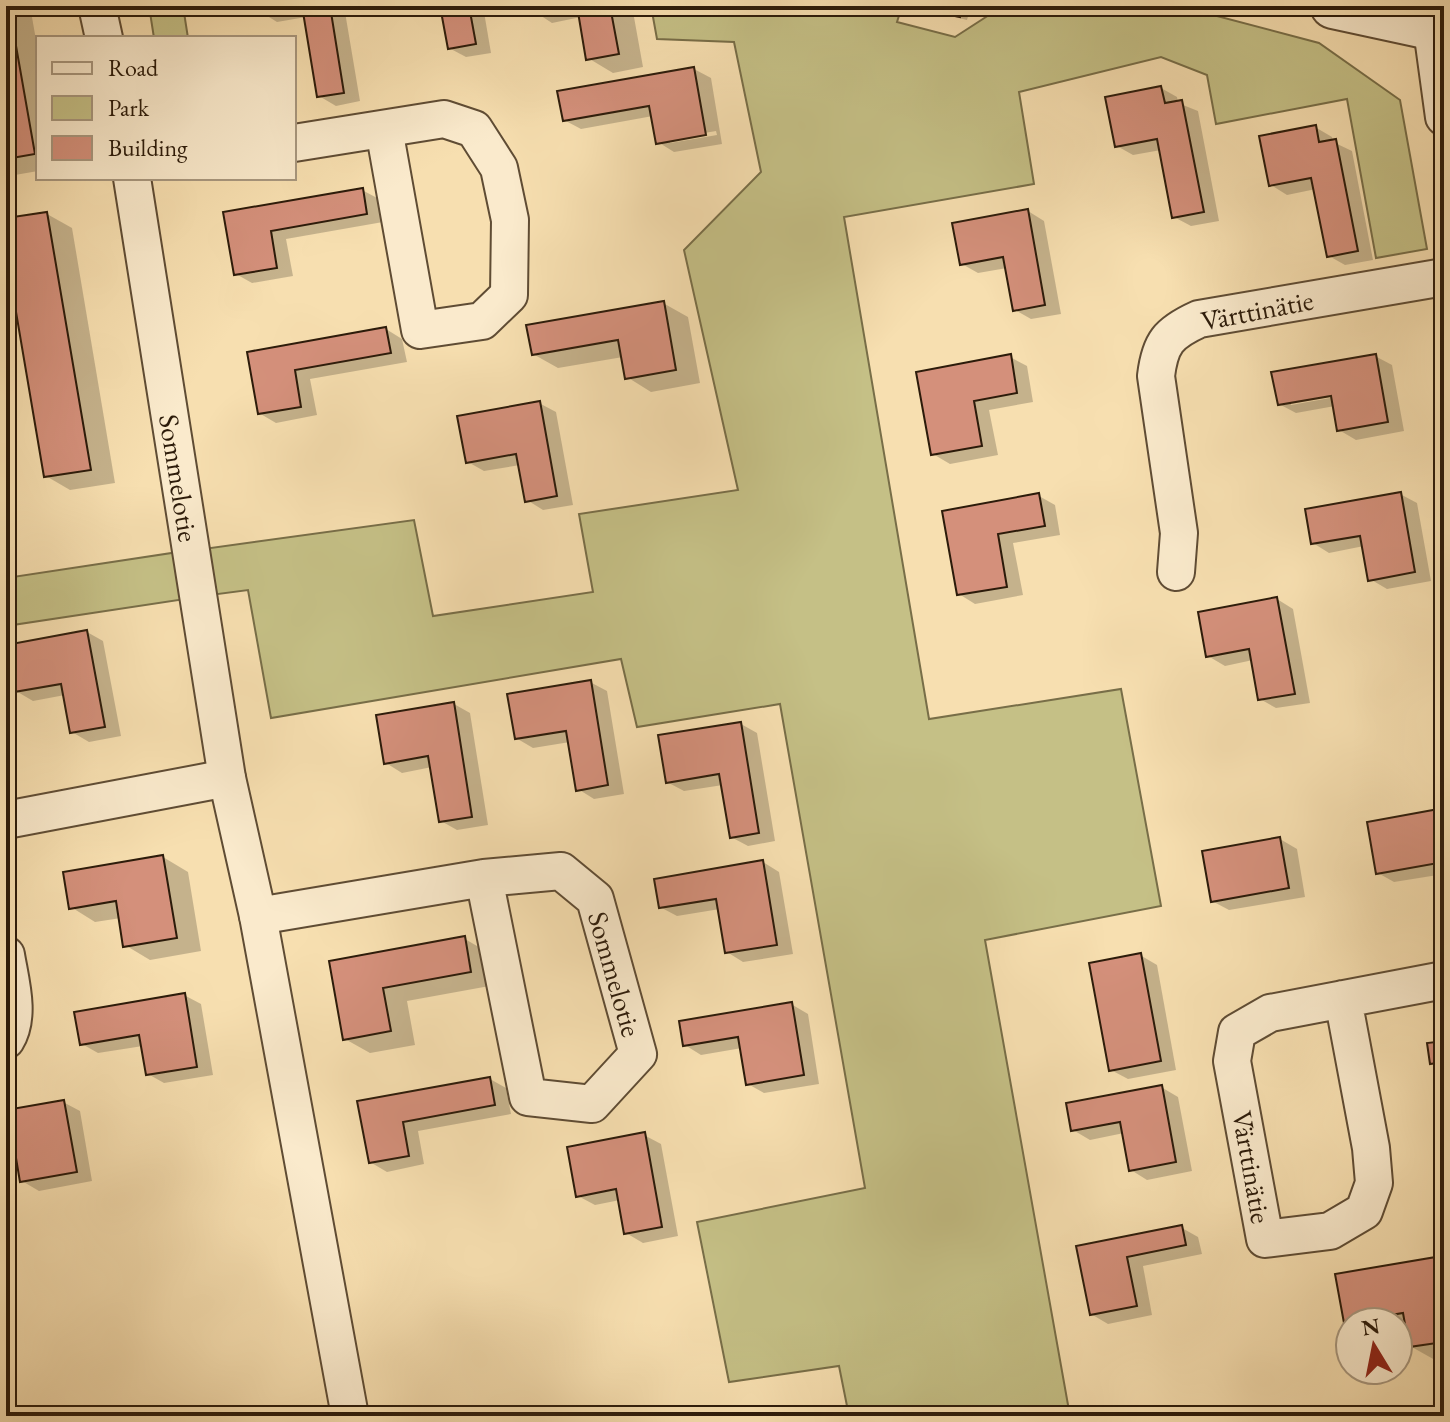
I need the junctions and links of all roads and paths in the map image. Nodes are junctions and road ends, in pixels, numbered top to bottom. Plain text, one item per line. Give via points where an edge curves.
1 (97, 6) edge
2 (1333, 6) edge
3 (1438, 29) edge
4 (104, 36) edge
5 (1444, 117) edge
6 (384, 129) junction
7 (296, 143) edge
8 (132, 180) edge
9 (1444, 277) edge
10 (1176, 572) dead end
11 (227, 778) junction
12 (6, 820) edge
13 (484, 878) junction
14 (258, 916) junction
15 (6, 955) edge
16 (1444, 980) edge
17 (1343, 999) junction
18 (6, 1040) edge
19 (350, 1416) edge

1 - 4 street
2 - 3 street
3 - 5 street
6 - 6 street via 420,330 482,321 509,295 510,220 499,168 474,129 444,119
6 - 7 street
8 - 11 street, Sommelotie
9 - 10 street, Värttinätie via 1199,319 1178,328 1159,352 1156,376 1179,533
11 - 12 street
11 - 14 street, Sommelotie
13 - 13 street, Sommelotie via 561,871 595,899 638,1054 592,1104 528,1097
13 - 14 street, Sommelotie
14 - 19 street, Sommelotie
15 - 18 street via 14,1003
16 - 17 street, Värttinätie
17 - 17 street, Värttinätie via 1374,1183 1364,1211 1330,1231 1265,1239 1232,1061 1237,1032 1270,1013

